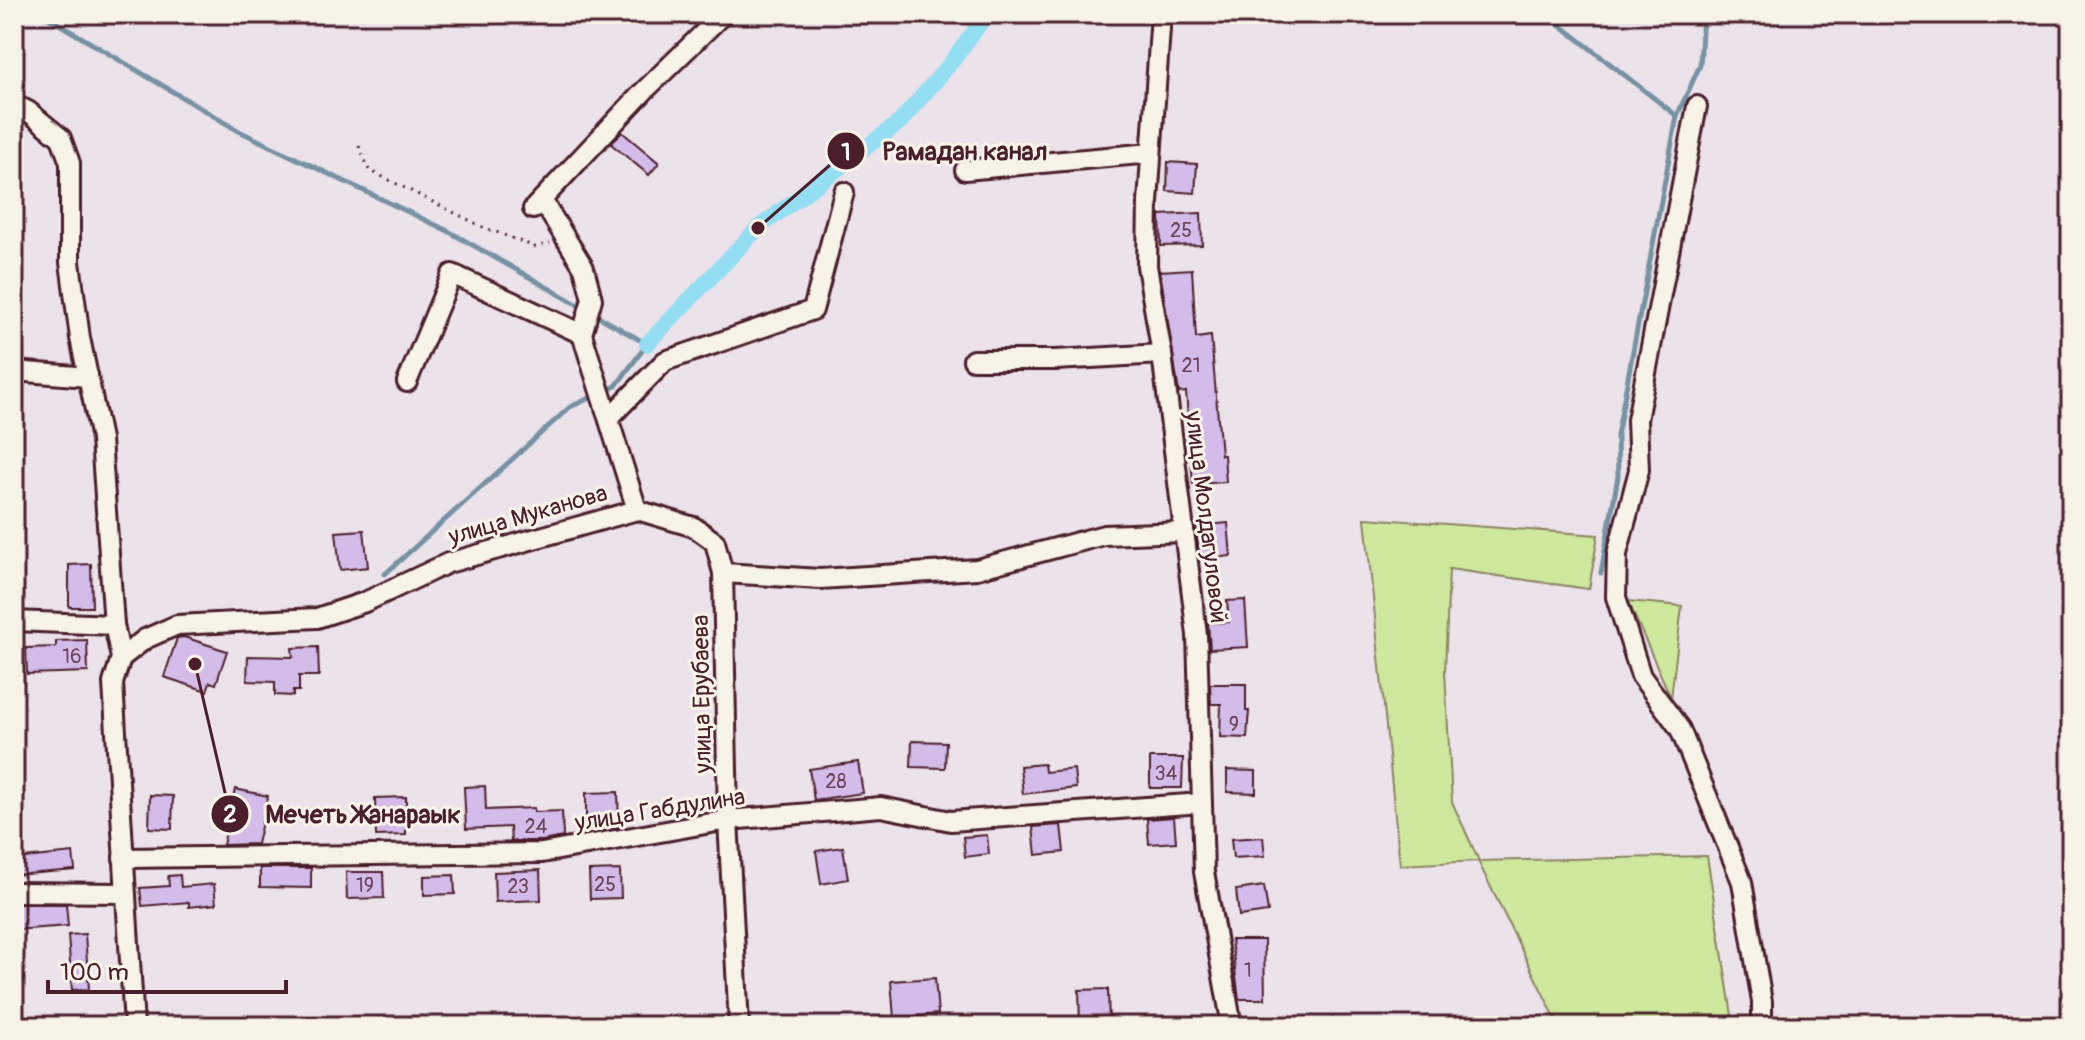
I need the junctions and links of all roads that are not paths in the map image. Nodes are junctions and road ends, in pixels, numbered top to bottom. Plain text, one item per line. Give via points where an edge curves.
1 (723, 14) edge
2 (1161, 14) edge
3 (14, 104) edge
4 (1697, 106) dead end
5 (1151, 153) junction
6 (965, 170) dead end
7 (844, 192) dead end
8 (582, 334) junction
9 (1162, 354) junction
10 (973, 360) dead end
11 (14, 371) edge
12 (88, 377) junction
13 (407, 382) dead end
14 (609, 418) junction
15 (637, 510) junction
16 (1184, 532) junction
17 (723, 573) junction
18 (14, 621) edge
19 (114, 625) junction
20 (121, 658) junction
21 (1202, 803) junction
22 (728, 820) junction
23 (123, 858) junction
24 (14, 892) edge
25 (125, 893) junction
26 (134, 1026) edge
27 (739, 1026) edge
28 (1232, 1026) edge
29 (1762, 1026) edge

1 - 8 street via 538,205 584,268 592,299
2 - 5 street, улица Молдагуловой
3 - 12 street via 61,138 70,163 70,262
4 - 29 street via 1637,420 1639,470 1617,554 1616,597 1641,676 1680,729 1742,882
5 - 6 street
5 - 9 street, улица Молдагуловой via 1147,266
7 - 14 street via 813,310 665,361
8 - 13 street via 452,274
8 - 14 street, улица Муканова
9 - 10 street
9 - 16 street, улица Молдагуловой
11 - 12 street
12 - 19 street via 101,439
14 - 15 street, улица Муканова
15 - 17 street, улица Ерубаева via 694,527 715,542
15 - 20 street, улица Муканова via 448,563 317,618 177,625 145,639
16 - 17 street via 1104,535 977,569 820,579
16 - 21 street, улица Молдагуловой via 1197,635
17 - 22 street, улица Ерубаева
18 - 19 street
19 - 20 street
20 - 23 street via 113,683
21 - 22 street, улица Габдулина via 951,821 881,807
21 - 28 street, улица Молдагуловой via 1204,872
22 - 23 street, улица Габдулина via 542,853
22 - 27 street, улица Ерубаева
23 - 25 street
24 - 25 street
25 - 26 street

